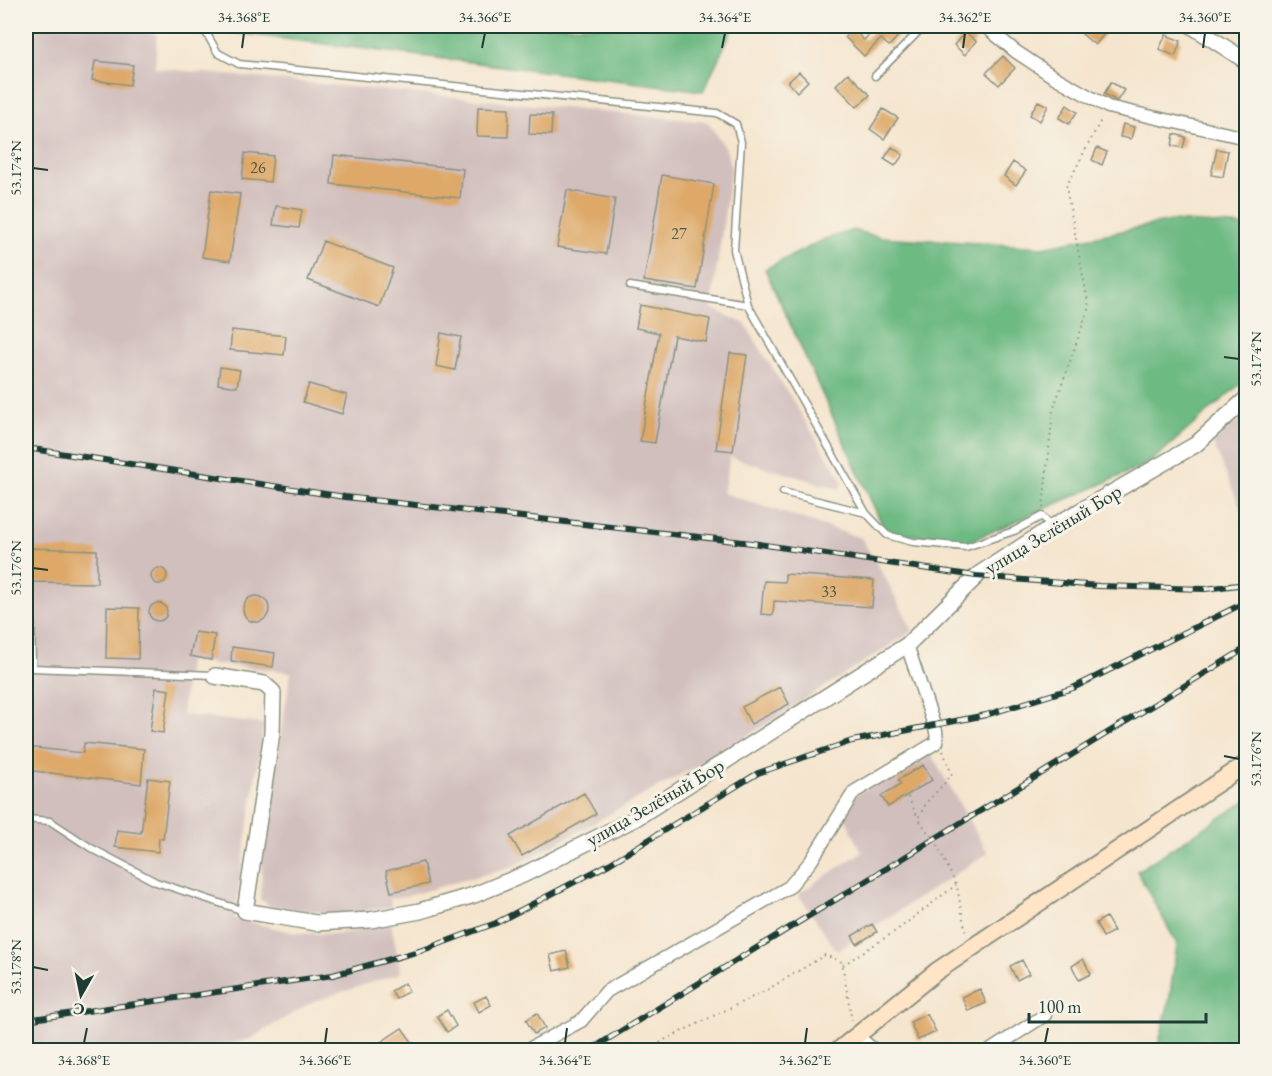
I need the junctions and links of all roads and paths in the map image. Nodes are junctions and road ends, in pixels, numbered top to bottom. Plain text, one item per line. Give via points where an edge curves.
1 (202, 26) edge
2 (924, 26) edge
3 (985, 26) edge
4 (1192, 26) edge
5 (1246, 61) edge
6 (875, 76) dead end
7 (1108, 107) junction
8 (1246, 138) edge
9 (630, 286) dead end
10 (748, 304) junction
11 (1246, 399) edge
12 (783, 492) dead end
13 (866, 513) junction
14 (1047, 522) junction
15 (26, 604) edge
16 (907, 645) junction
17 (29, 668) edge
18 (215, 675) joint
19 (937, 737) junction
20 (1246, 764) edge
21 (908, 797) dead end
22 (918, 818) junction
23 (26, 819) edge
24 (956, 885) junction
25 (245, 911) junction
26 (967, 940) dead end
27 (842, 966) junction
28 (1044, 1015) dead end
29 (856, 1035) junction
30 (528, 1050) edge
31 (650, 1050) edge
32 (839, 1050) edge
33 (874, 1050) edge
34 (991, 1050) edge

1 - 10 lane via 218,53 239,64 717,113 736,124 741,142 734,250
2 - 6 lane
3 - 7 street via 1042,69
4 - 5 street
7 - 8 street
7 - 14 path via 1066,187 1089,307 1053,410
9 - 10 lane
10 - 13 lane
11 - 14 street, улица Зелёный Бор via 1195,445
12 - 13 lane
13 - 14 lane via 887,535 913,542 966,547
14 - 16 street, улица Зелёный Бор via 976,576
15 - 17 lane via 31,612
16 - 19 street
16 - 25 street, улица Зелёный Бор via 636,818 494,887 420,911 370,920 316,923
17 - 18 lane
18 - 25 street via 264,684 273,692 272,733
19 - 22 path via 951,774
19 - 30 street via 934,745 854,792 807,867 789,887 607,991 581,1021
20 - 29 main road via 936,971
21 - 22 path
22 - 24 path via 938,846
23 - 25 lane via 50,821 156,882
24 - 26 path
24 - 27 path
27 - 29 path
27 - 31 path via 842,962 825,955 767,990
28 - 34 street
29 - 32 main road
29 - 33 street

